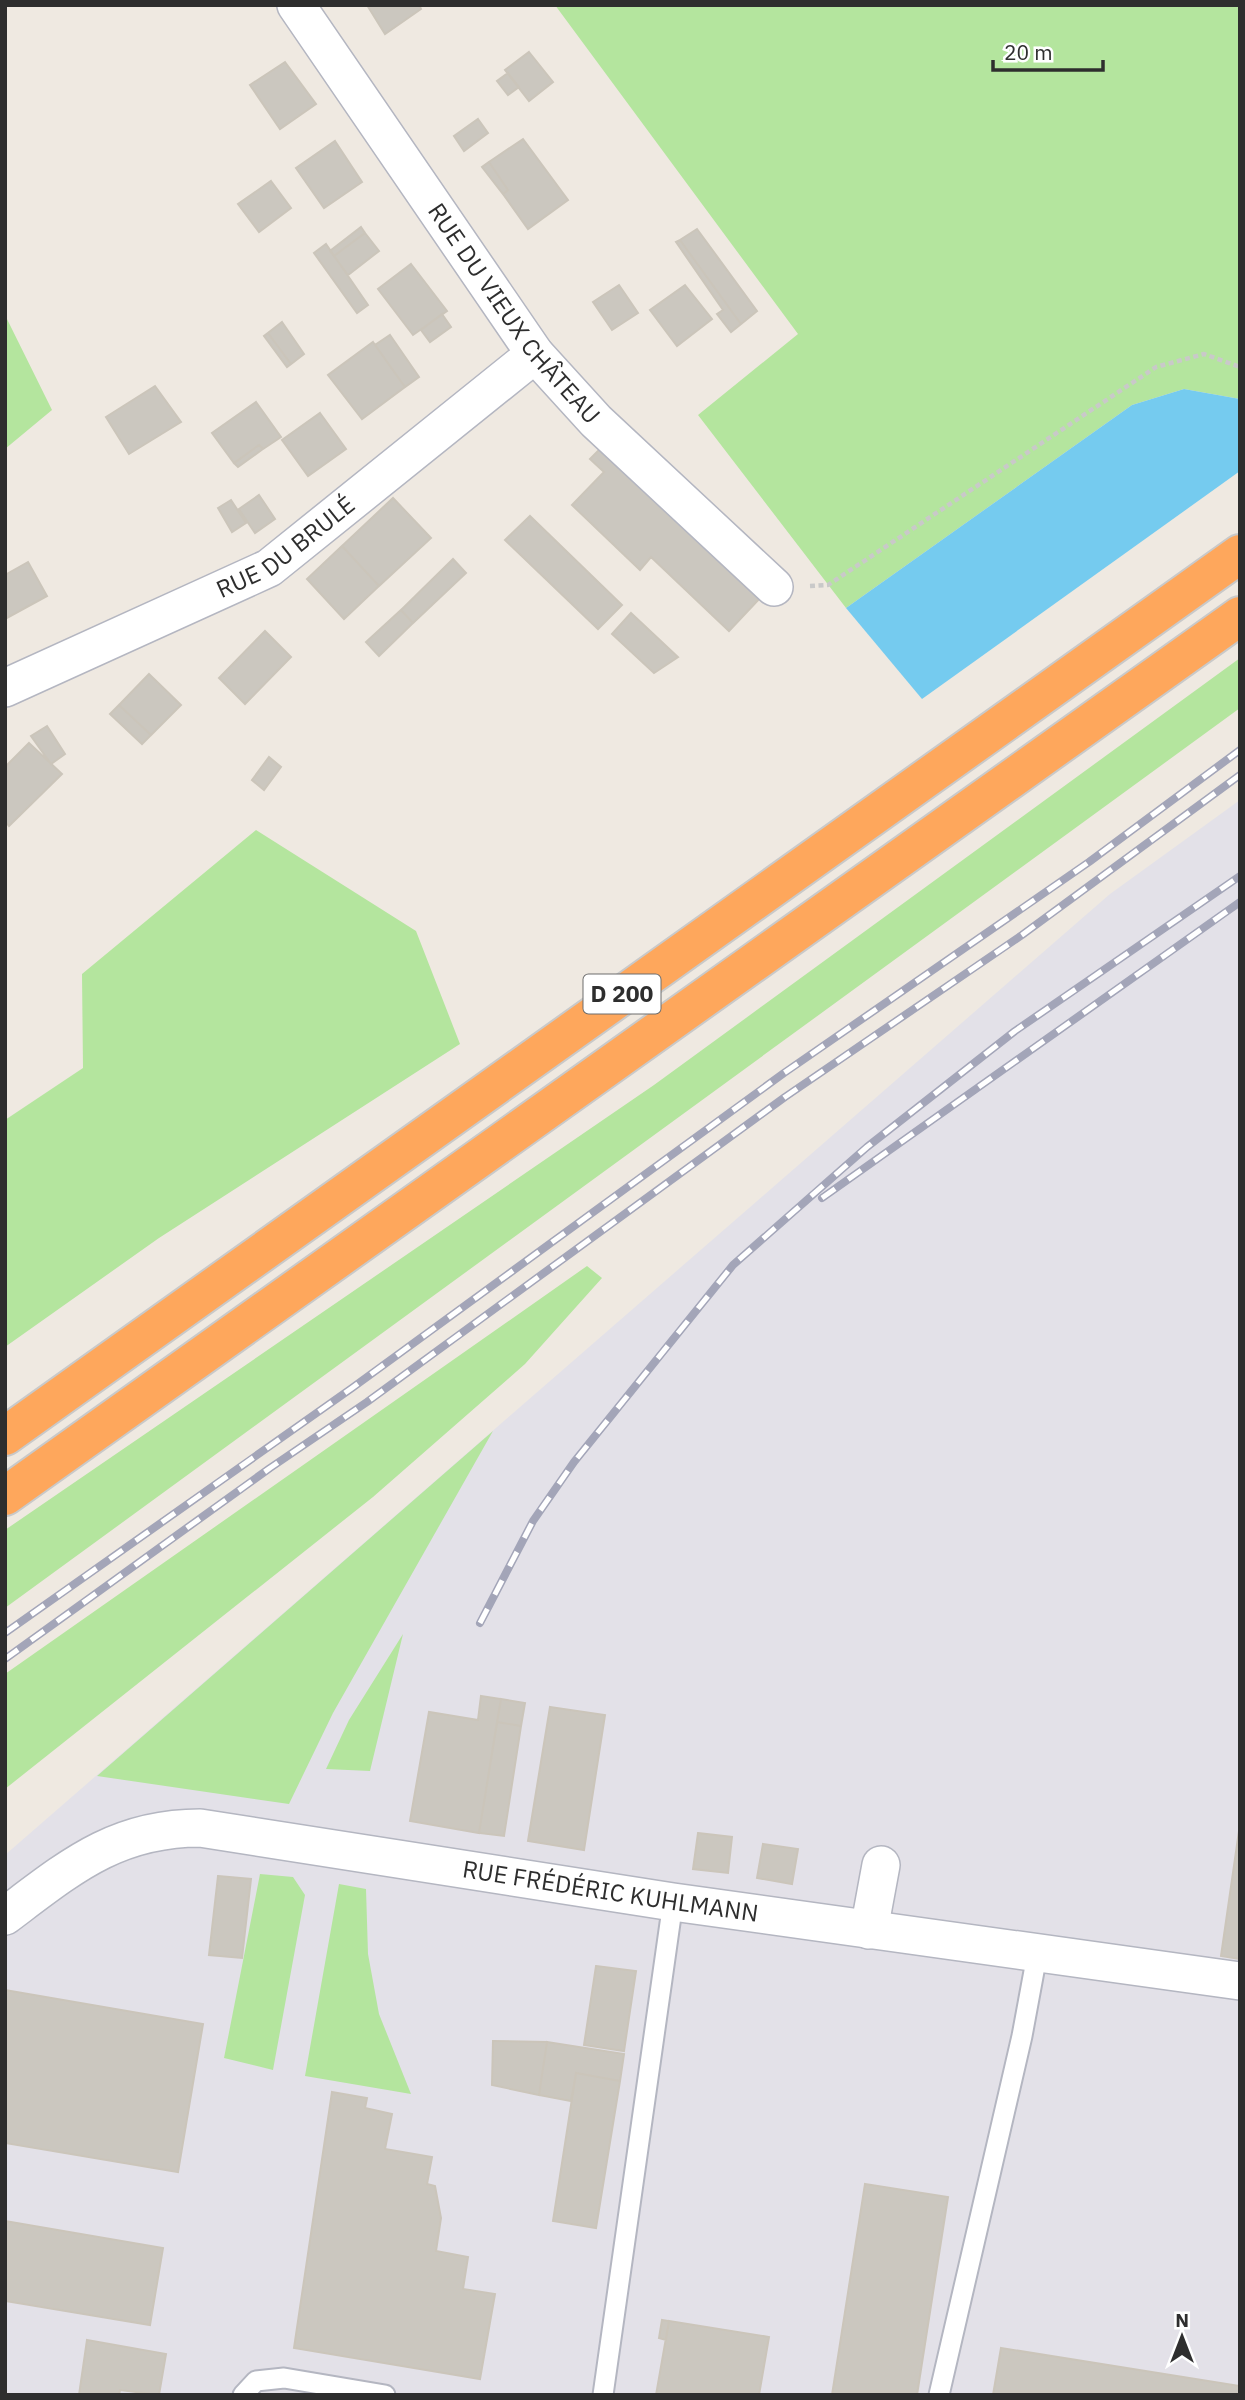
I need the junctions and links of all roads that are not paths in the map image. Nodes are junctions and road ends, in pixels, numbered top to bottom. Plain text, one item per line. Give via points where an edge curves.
1 (296, 5) edge
2 (535, 354) junction
3 (1240, 555) edge
4 (774, 587) road end
5 (1240, 616) edge
6 (5, 688) edge
7 (5, 1436) edge
8 (5, 1496) edge
9 (881, 1865) dead end
10 (673, 1902) junction
11 (5, 1916) edge
12 (869, 1930) junction
13 (1037, 1955) junction
14 (1240, 1981) edge
15 (243, 2395) edge
16 (386, 2395) edge
17 (603, 2395) edge
18 (939, 2395) edge

1 - 2 street, RUE DU VIEUX CHÂTEAU
2 - 4 street, RUE DU VIEUX CHÂTEAU via 596,421
2 - 6 street, RUE DU BRULÉ via 269,568
3 - 7 highway, D 200
5 - 8 highway, D 200
9 - 12 street
10 - 11 street, RUE FRÉDÉRIC KUHLMANN via 243,1833 183,1828 146,1832 105,1847
10 - 12 street, RUE FRÉDÉRIC KUHLMANN
10 - 17 lane
12 - 13 street, RUE FRÉDÉRIC KUHLMANN
13 - 14 street, RUE FRÉDÉRIC KUHLMANN
13 - 18 lane
15 - 16 lane via 256,2381 284,2378

